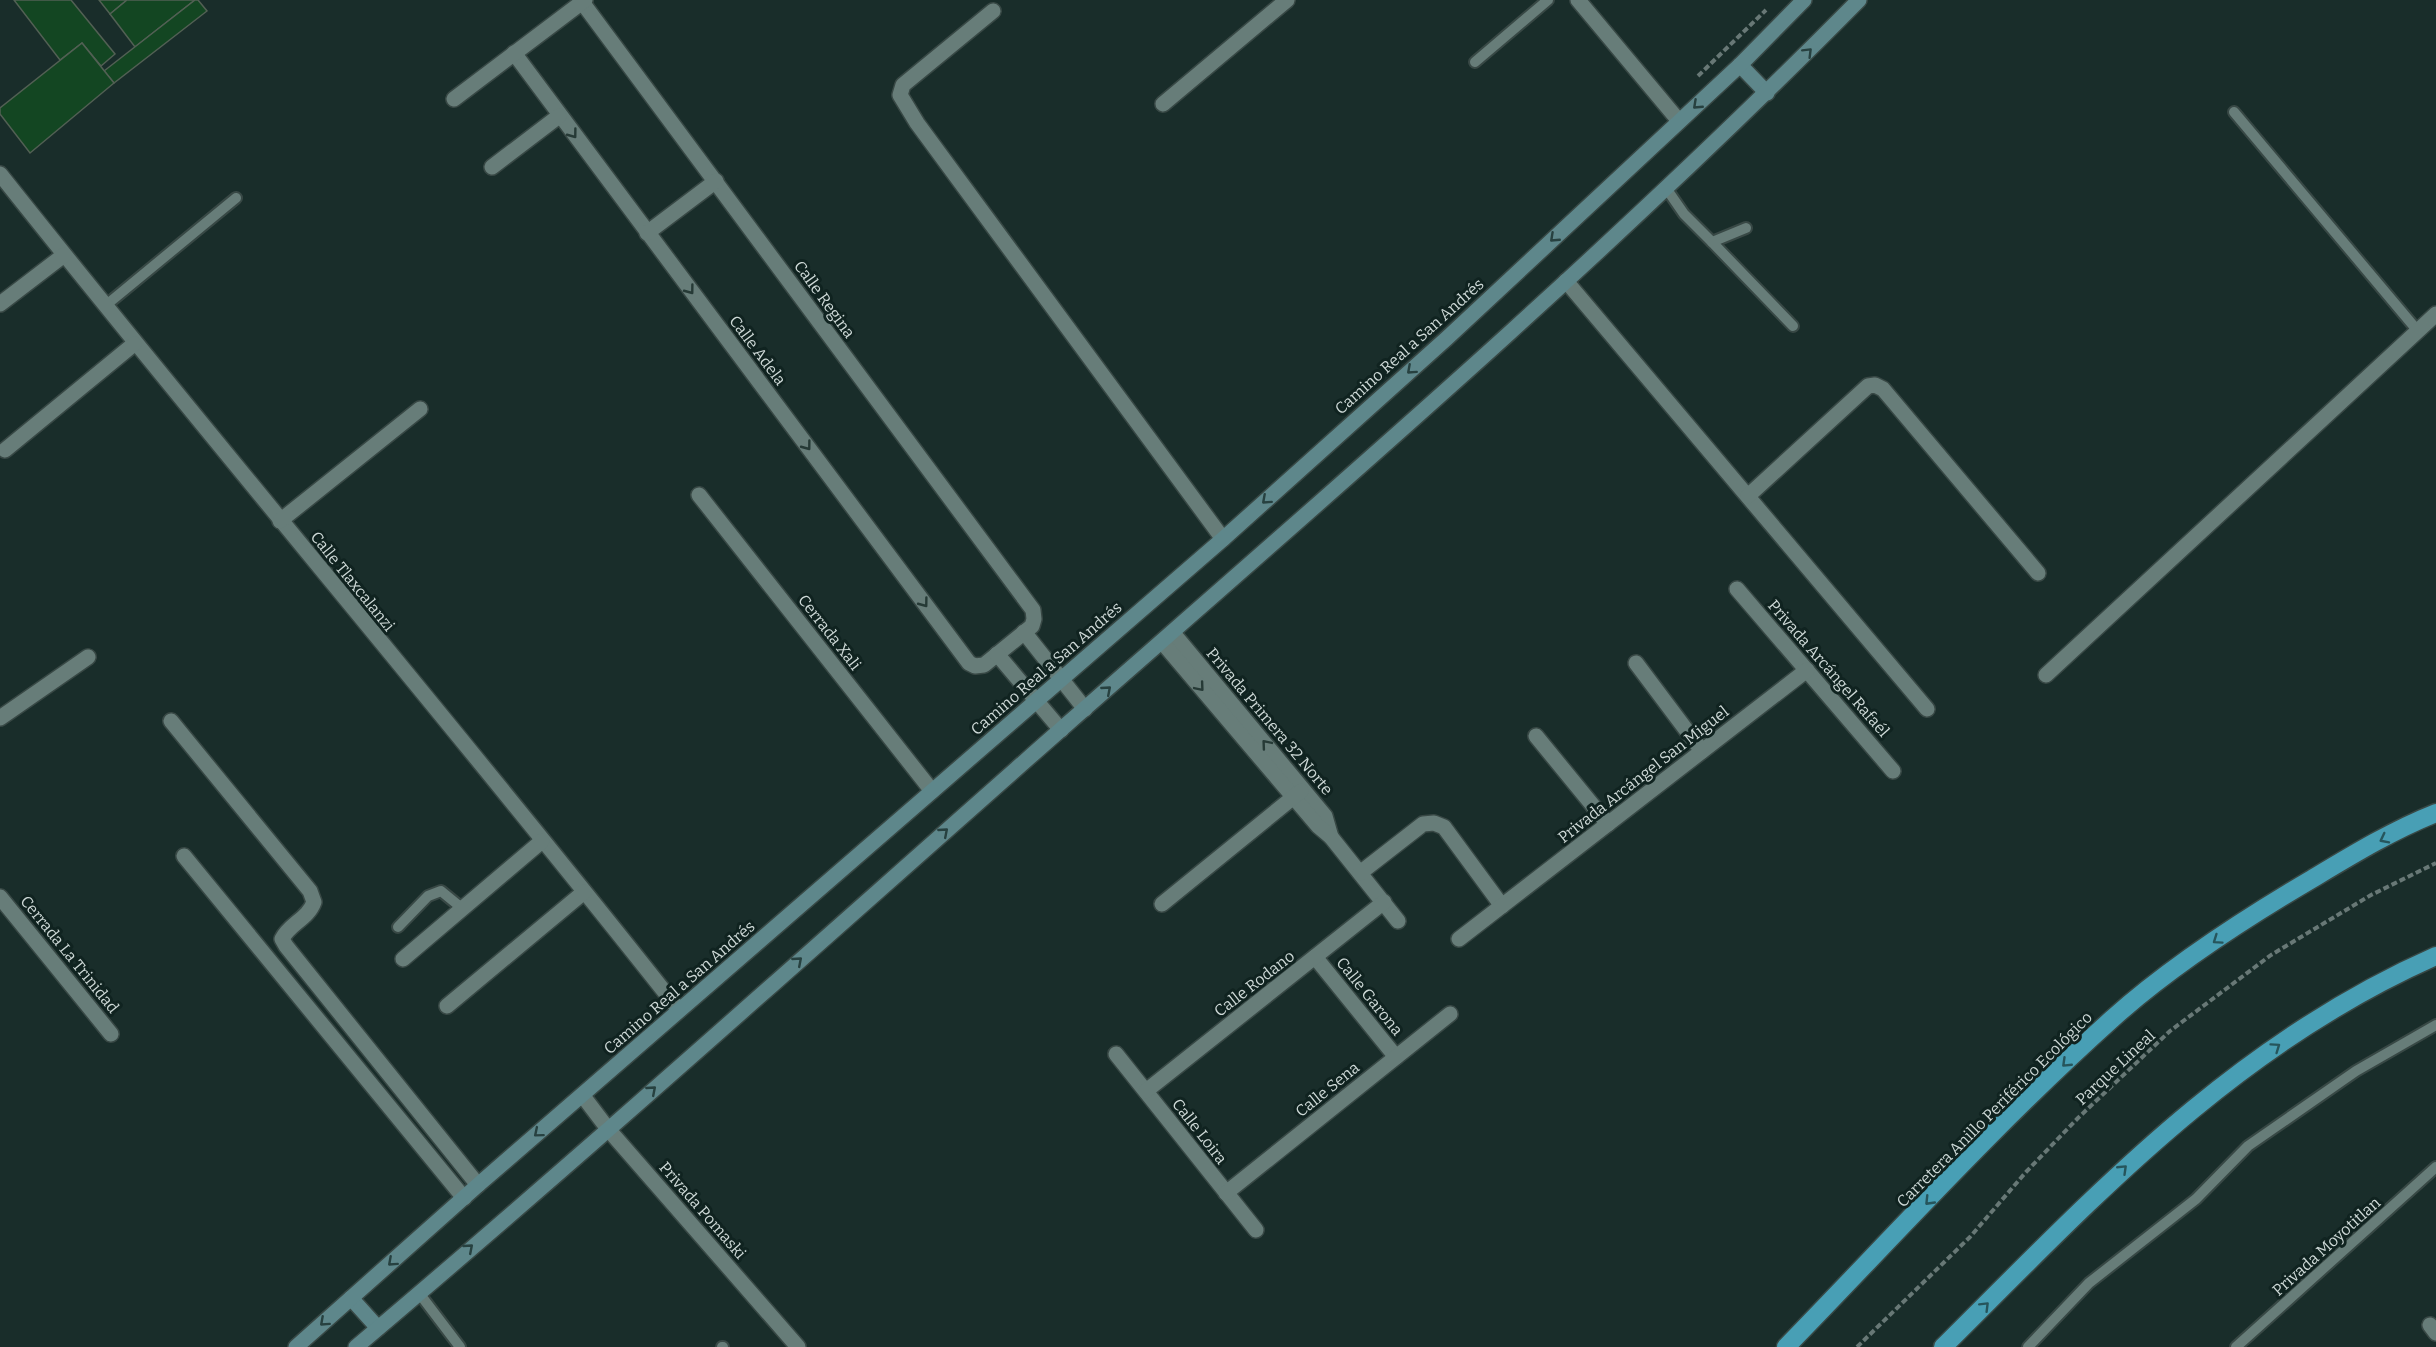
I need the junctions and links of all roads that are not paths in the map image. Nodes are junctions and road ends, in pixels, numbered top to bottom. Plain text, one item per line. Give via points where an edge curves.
1 (1287, 0) edge
2 (1548, 0) edge
3 (1578, 0) edge
4 (1804, 0) edge
5 (1859, 0) edge
6 (583, 1) edge
7 (993, 11) dead end
8 (514, 53) junction
9 (1475, 62) dead end
10 (1740, 65) junction
11 (1767, 93) junction
12 (453, 99) dead end
13 (1163, 104) dead end
14 (2234, 112) dead end
15 (559, 116) junction
16 (1679, 121) junction
17 (492, 166) dead end
18 (0, 174) edge
19 (716, 181) junction
20 (1666, 188) junction
21 (236, 198) dead end
22 (1746, 228) dead end
23 (647, 233) junction
24 (1712, 242) junction
25 (64, 255) junction
26 (1566, 281) junction
27 (0, 304) edge
28 (105, 306) junction
29 (2436, 314) edge
30 (1792, 326) dead end
31 (2417, 330) junction
32 (134, 344) junction
33 (420, 410) dead end
34 (4, 450) dead end
35 (699, 495) dead end
36 (1748, 496) junction
37 (280, 520) junction
38 (1223, 539) junction
39 (2038, 573) dead end
40 (1737, 589) dead end
41 (1024, 632) junction
42 (1168, 637) junction
43 (997, 654) junction
44 (88, 657) dead end
45 (1636, 663) dead end
46 (1807, 670) junction
47 (2046, 675) dead end
48 (1061, 679) junction
49 (1036, 700) junction
50 (1085, 709) junction
51 (1927, 709) dead end
52 (0, 718) edge
53 (171, 721) dead end
54 (1060, 730) junction
55 (1536, 736) dead end
56 (1702, 751) junction
57 (1893, 771) dead end
58 (932, 791) junction
59 (1298, 793) junction
60 (2436, 813) edge
61 (1608, 824) junction
62 (542, 841) junction
63 (184, 856) dead end
64 (1360, 873) junction
65 (584, 892) junction
66 (0, 897) edge
67 (1384, 902) junction
68 (1162, 904) dead end
69 (1502, 906) junction
70 (463, 909) junction
71 (1398, 921) dead end
72 (398, 927) dead end
73 (1459, 939) dead end
74 (2436, 956) edge
75 (1316, 957) junction
76 (403, 959) dead end
77 (447, 1006) dead end
78 (679, 1010) junction
79 (1450, 1014) dead end
80 (2436, 1025) edge
81 (111, 1034) dead end
82 (1116, 1054) dead end
83 (1396, 1057) junction
84 (1146, 1091) junction
85 (583, 1096) junction
86 (608, 1129) junction
87 (2436, 1167) edge
88 (478, 1185) junction
89 (1226, 1193) junction
90 (464, 1198) junction
91 (1256, 1230) dead end
92 (419, 1293) junction
93 (351, 1298) junction
94 (378, 1329) junction
95 (296, 1347) edge
96 (356, 1347) edge
97 (460, 1347) edge
98 (798, 1347) edge
99 (1786, 1347) edge
100 (1943, 1347) edge
101 (2028, 1347) edge
102 (2236, 1347) edge

1 - 13 street
2 - 9 lane
3 - 16 street
4 - 10 main road, Camino Real a San Andrés
11 -> 5 main road
6 - 8 street
6 - 19 street, Calle Regina
7 - 38 street via 903,85 900,95
8 - 12 street
8 - 15 street, Calle Adela
10 - 11 main road
10 -> 16 main road, Camino Real a San Andrés
11 - 20 main road
14 - 31 lane
15 - 17 street
15 -> 23 street, Calle Adela
16 -> 38 main road, Camino Real a San Andrés via 1446,339
18 - 25 street, Calle Tlaxcalanzi
19 - 23 street
19 - 41 street, Calle Regina via 1033,610 1032,626
20 - 24 lane via 1684,214
20 - 26 main road
21 - 28 lane
22 - 24 lane
23 -> 43 street, Calle Adela via 962,654 975,666 984,665
24 - 30 lane
25 - 27 street
25 - 28 street, Calle Tlaxcalanzi
26 - 36 street
26 - 42 main road
28 - 32 street, Calle Tlaxcalanzi
29 - 31 street
31 - 47 street
32 - 34 street
32 - 37 street, Calle Tlaxcalanzi
33 - 37 street
35 - 58 street, Cerrada Xali
36 - 39 street via 1868,386 1875,385
36 - 51 street
37 - 62 street, Calle Tlaxcalanzi
38 - 48 main road, Camino Real a San Andrés
40 - 46 street, Privada Arcángel Rafaél
41 - 43 street
41 - 48 street
50 -> 42 main road
42 - 59 street, Privada Primera 32 Norte
43 - 49 street
44 - 52 street
45 - 56 street
46 - 56 street, Privada Arcángel San Miguel
46 - 57 street, Privada Arcángel Rafaél
48 - 49 main road, Camino Real a San Andrés
48 - 50 street
49 - 54 street
49 - 58 main road, Camino Real a San Andrés
50 - 54 main road
53 - 88 street via 310,891 314,902 310,911 285,933 282,939 286,946
86 -> 54 main road
55 - 61 street
56 - 61 street, Privada Arcángel San Miguel
58 - 78 main road, Camino Real a San Andrés
59 - 64 street, Privada Primera 32 Norte via 1325,816 1331,837
59 - 68 street
60 -> 99 highway, Carretera Anillo Periférico Ecológico via 2265,906 2113,1017 2014,1112
61 - 69 street, Privada Arcángel San Miguel
62 - 65 street, Calle Tlaxcalanzi
62 - 70 street
63 - 90 street
64 - 67 street, Privada Primera 32 Norte
64 - 69 street via 1423,824 1434,823 1444,827
65 - 77 street
65 - 78 street, Calle Tlaxcalanzi
66 - 81 street, Cerrada La Trinidad
67 - 71 street, Privada Primera 32 Norte
67 - 75 street, Calle Rodano
69 - 73 street, Privada Arcángel San Miguel
70 - 72 lane via 441,891 428,896
70 - 76 street
100 -> 74 highway via 2141,1152 2213,1091 2309,1023 2392,975
75 - 83 street, Calle Garona
75 - 84 street, Calle Rodano
78 - 85 main road, Camino Real a San Andrés
79 - 83 street, Calle Sena
80 - 101 lane via 2356,1071 2248,1146 2196,1199 2090,1283
82 - 84 street, Calle Loira
83 - 89 street, Calle Sena
84 - 89 street, Calle Loira
85 - 86 street, Privada Pomaski
85 -> 88 main road, Camino Real a San Andrés
92 -> 86 main road
86 - 98 street, Privada Pomaski
87 - 102 lane, Privada Moyotitlan
88 - 90 main road, Camino Real a San Andrés
89 - 91 street, Calle Loira
90 -> 93 main road, Camino Real a San Andrés
92 - 94 main road
92 - 97 lane
93 - 94 main road
93 -> 95 main road, Camino Real a San Andrés
94 - 96 main road

